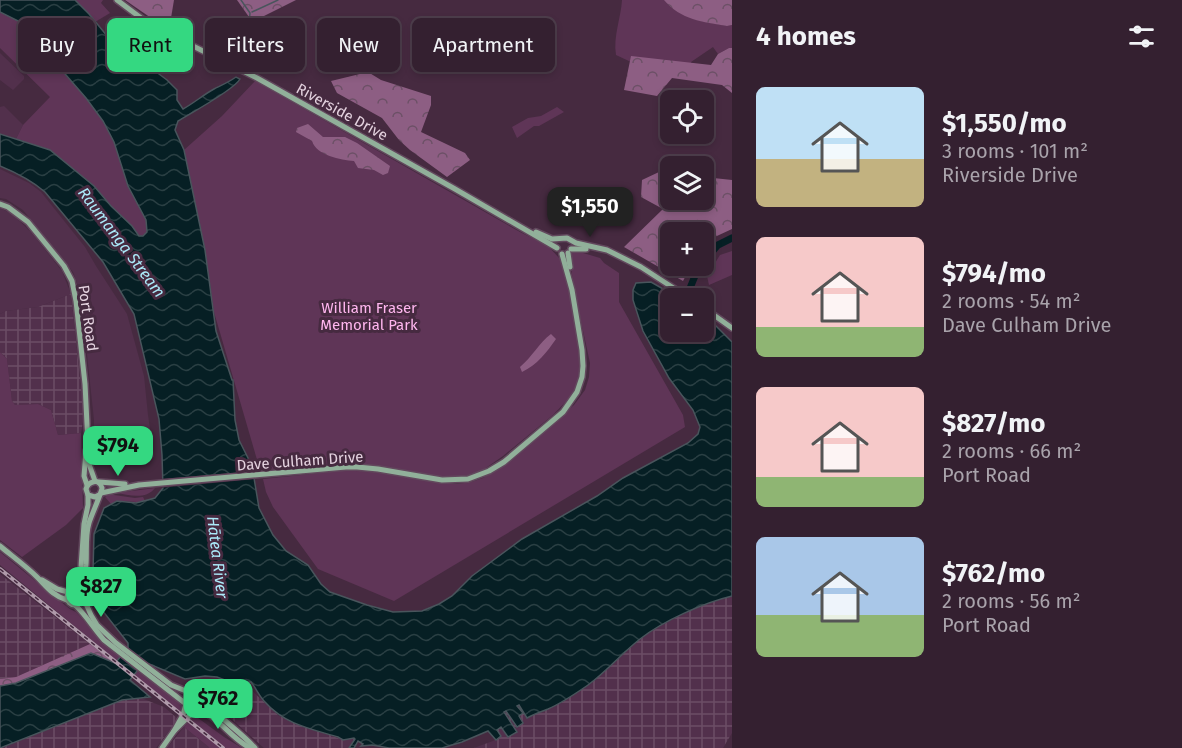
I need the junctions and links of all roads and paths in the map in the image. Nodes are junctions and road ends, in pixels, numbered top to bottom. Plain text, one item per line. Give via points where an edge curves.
1 (117, 0) edge
2 (0, 204) edge
3 (524, 228) junction
4 (559, 240) junction
5 (571, 241) junction
6 (557, 248) junction
7 (567, 252) junction
8 (611, 253) junction
9 (674, 288) edge
10 (714, 315) edge
11 (732, 328) edge
12 (87, 430) junction
13 (97, 482) junction
14 (87, 485) junction
15 (139, 485) junction
16 (100, 494) junction
17 (88, 495) junction
18 (0, 546) edge
19 (38, 578) junction
20 (71, 590) junction
21 (83, 595) junction
22 (67, 600) junction
23 (75, 605) junction
24 (114, 645) junction
25 (152, 675) junction
26 (196, 691) junction
27 (203, 696) junction
28 (186, 704) junction
29 (196, 709) junction
30 (174, 731) junction
31 (162, 748) edge
32 (250, 748) edge
33 (255, 748) edge

1 - 3 main road, Riverside Drive via 156,27 257,78
2 - 12 main road, Port Road via 28,222 72,281
3 - 4 main road, Riverside Drive
3 - 6 main road, Riverside Drive
4 - 5 main road
4 - 6 main road
5 - 7 main road
5 - 8 main road
6 - 7 main road
7 - 8 main road via 581,248
7 - 15 main road, Dave Culham Drive via 583,360 577,393 556,418 494,469 453,481 357,467
8 - 9 main road
10 - 11 main road
12 - 13 main road, Port Road via 89,464
12 - 14 main road, Port Road
13 - 14 main road
13 - 15 main road, Dave Culham Drive
13 - 16 main road
14 - 17 main road
15 - 16 main road, Dave Culham Drive
16 - 17 main road
16 - 21 main road via 88,525
17 - 20 main road via 81,567
18 - 19 main road
19 - 20 main road via 57,590
19 - 22 main road via 46,588
20 - 21 main road via 78,589
20 - 22 main road
21 - 23 main road via 81,603
21 - 24 main road via 91,615
22 - 23 main road
23 - 24 main road via 93,628
24 - 25 main road
25 - 26 main road via 178,689
25 - 28 main road
26 - 27 main road
26 - 28 main road via 186,696
27 - 29 main road via 203,704
27 - 33 main road
28 - 29 main road
28 - 30 main road
29 - 30 main road
29 - 32 main road via 209,714
30 - 31 main road

